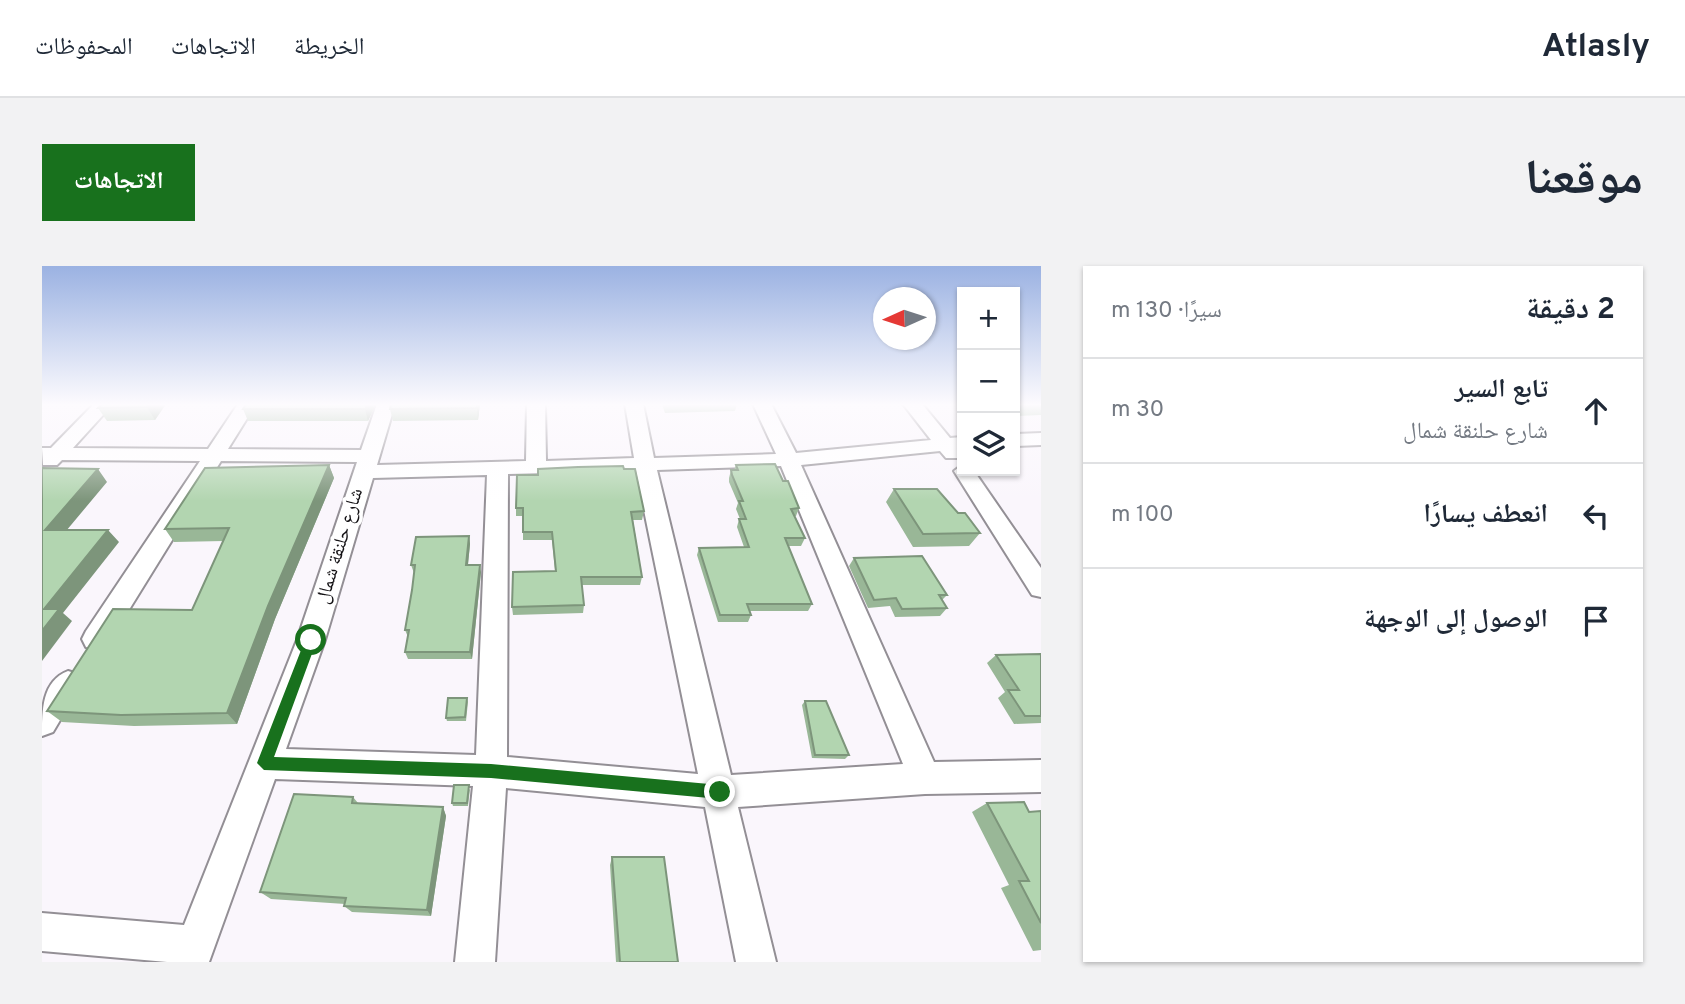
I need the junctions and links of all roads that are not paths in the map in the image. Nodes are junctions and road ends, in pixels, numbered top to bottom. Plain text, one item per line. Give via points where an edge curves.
1 (68, 436) edge
2 (227, 436) edge
3 (375, 436) edge
4 (536, 436) edge
5 (640, 436) edge
6 (778, 436) edge
7 (1041, 439) edge
8 (1020, 440) edge
9 (954, 444) edge
10 (49, 454) edge
11 (215, 455) junction
12 (789, 460) junction
13 (366, 464) junction
14 (645, 464) junction
15 (498, 467) junction
16 (536, 467) junction
17 (42, 470) edge
18 (967, 476) edge
19 (1041, 589) edge
20 (42, 722) edge
21 (264, 763) junction
22 (491, 771) junction
23 (1041, 776) edge
24 (925, 778) junction
25 (720, 792) junction
26 (42, 932) edge
27 (192, 954) edge
28 (475, 962) edge
29 (756, 962) edge

1 - 10 street
2 - 11 street
3 - 13 street, شارع حلنقة شمال
4 - 16 street
5 - 14 street
6 - 12 street
7 - 8 street
9 - 12 street
10 - 11 street
10 - 17 street
11 - 13 street
11 - 20 street
12 - 14 street
12 - 24 street
13 - 15 street
13 - 21 street, شارع حلنقة شمال via 311,640
14 - 16 street
14 - 25 street
15 - 16 street
15 - 22 street
18 - 19 street
21 - 22 street
21 - 27 street, شارع حلنقة شمال
22 - 25 street
22 - 28 street
23 - 24 street
24 - 25 street
25 - 29 street
26 - 27 street

